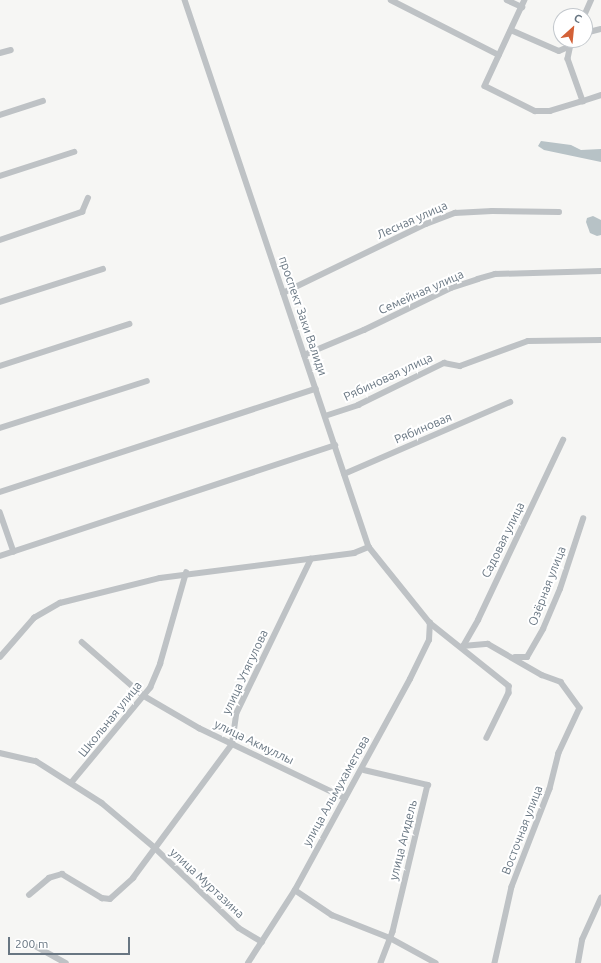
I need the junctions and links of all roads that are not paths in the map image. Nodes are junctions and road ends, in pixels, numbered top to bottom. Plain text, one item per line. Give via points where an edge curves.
1 (185, 0) edge
2 (391, 0) edge
3 (507, 0) edge
4 (525, 0) edge
5 (522, 7) junction
6 (511, 30) junction
7 (569, 48) joint
8 (11, 50) dead end
9 (0, 53) edge
10 (499, 55) junction
11 (601, 94) edge
12 (43, 101) dead end
13 (583, 101) junction
14 (0, 115) edge
15 (74, 152) dead end
16 (0, 176) edge
17 (88, 198) dead end
18 (559, 212) dead end
19 (0, 240) edge
20 (103, 269) dead end
21 (601, 271) edge
22 (283, 293) junction
23 (0, 302) edge
24 (129, 324) dead end
25 (601, 340) edge
26 (304, 354) junction
27 (0, 366) edge
28 (147, 380) dead end
29 (316, 389) junction
30 (510, 402) dead end
31 (325, 416) junction
32 (0, 428) edge
33 (563, 440) dead end
34 (335, 445) junction
35 (344, 474) junction
36 (0, 492) edge
37 (0, 512) edge
38 (583, 519) dead end
39 (369, 547) junction
40 (14, 552) junction
41 (0, 556) edge
42 (311, 559) junction
43 (186, 573) junction
44 (430, 623) junction
45 (82, 642) dead end
46 (462, 647) junction
47 (0, 657) edge
48 (512, 657) junction
49 (144, 696) junction
50 (487, 738) dead end
51 (232, 744) junction
52 (0, 753) edge
53 (364, 770) dead end
54 (71, 783) junction
55 (345, 798) junction
56 (154, 847) junction
57 (295, 890) junction
58 (29, 895) dead end
59 (601, 898) edge
60 (390, 938) junction
61 (262, 942) junction
62 (38, 947) dead end
63 (66, 963) edge
64 (248, 963) edge
65 (381, 963) edge
66 (436, 963) edge
67 (495, 963) edge
68 (578, 963) edge

1 - 22 street, проспект Заки Валиди
2 - 10 street
3 - 5 street
4 - 5 street
5 - 6 street
6 - 7 street via 559,51
6 - 10 street
7 - 13 street via 568,59
8 - 9 street
10 - 13 street via 485,86 535,111 550,112
11 - 13 street
12 - 14 street
15 - 16 street
17 - 19 street via 82,212
18 - 22 street, Лесная улица via 492,210 455,213 426,224
20 - 23 street
21 - 26 street, Семейная улица via 495,274 451,288 364,330
22 - 26 street, проспект Заки Валиди
24 - 27 street
25 - 31 street, Рябиновая улица via 528,341 460,366 444,363 358,406
26 - 29 street, проспект Заки Валиди
28 - 32 street
29 - 31 street, проспект Заки Валиди
29 - 36 street
30 - 35 street, Рябиновая
31 - 34 street, проспект Заки Валиди
33 - 46 street, Садовая улица
34 - 35 street, проспект Заки Валиди
34 - 40 street
35 - 39 street, проспект Заки Валиди
37 - 40 street
38 - 48 street, Озёрная улица via 553,606 527,658
39 - 42 street via 354,553
39 - 44 street, проспект Заки Валиди
40 - 41 street
42 - 43 street
42 - 51 street, улица Утягулова via 236,714
43 - 47 street via 47,609 25,627
43 - 49 street, Школьная улица via 160,664
44 - 46 street, проспект Заки Валиди
44 - 55 street, улица Альмухаметова via 431,633 425,649
45 - 49 street, улица Акмуллы
46 - 48 street via 488,644
46 - 50 street, проспект Заки Валиди via 509,686 509,693
48 - 67 street, Восточная улица via 565,685 580,708 559,753 550,789 512,887
49 - 51 street, улица Акмуллы
49 - 54 street, Школьная улица
51 - 55 street, улица Акмуллы
51 - 56 street, улица Утягулова
52 - 54 street via 36,761
53 - 60 street, улица Агидель via 428,786
54 - 56 street via 102,803
55 - 57 street, улица Альмухаметова
56 - 58 street, улица Муртазина via 133,878 110,899 102,898 62,874 49,878
56 - 61 street, улица Муртазина via 179,874 239,928
57 - 60 street via 332,915
57 - 61 street, улица Альмухаметова
59 - 68 street via 582,940
60 - 65 street, улица Агидель
60 - 66 street
61 - 64 street, улица Альмухаметова
62 - 63 street

